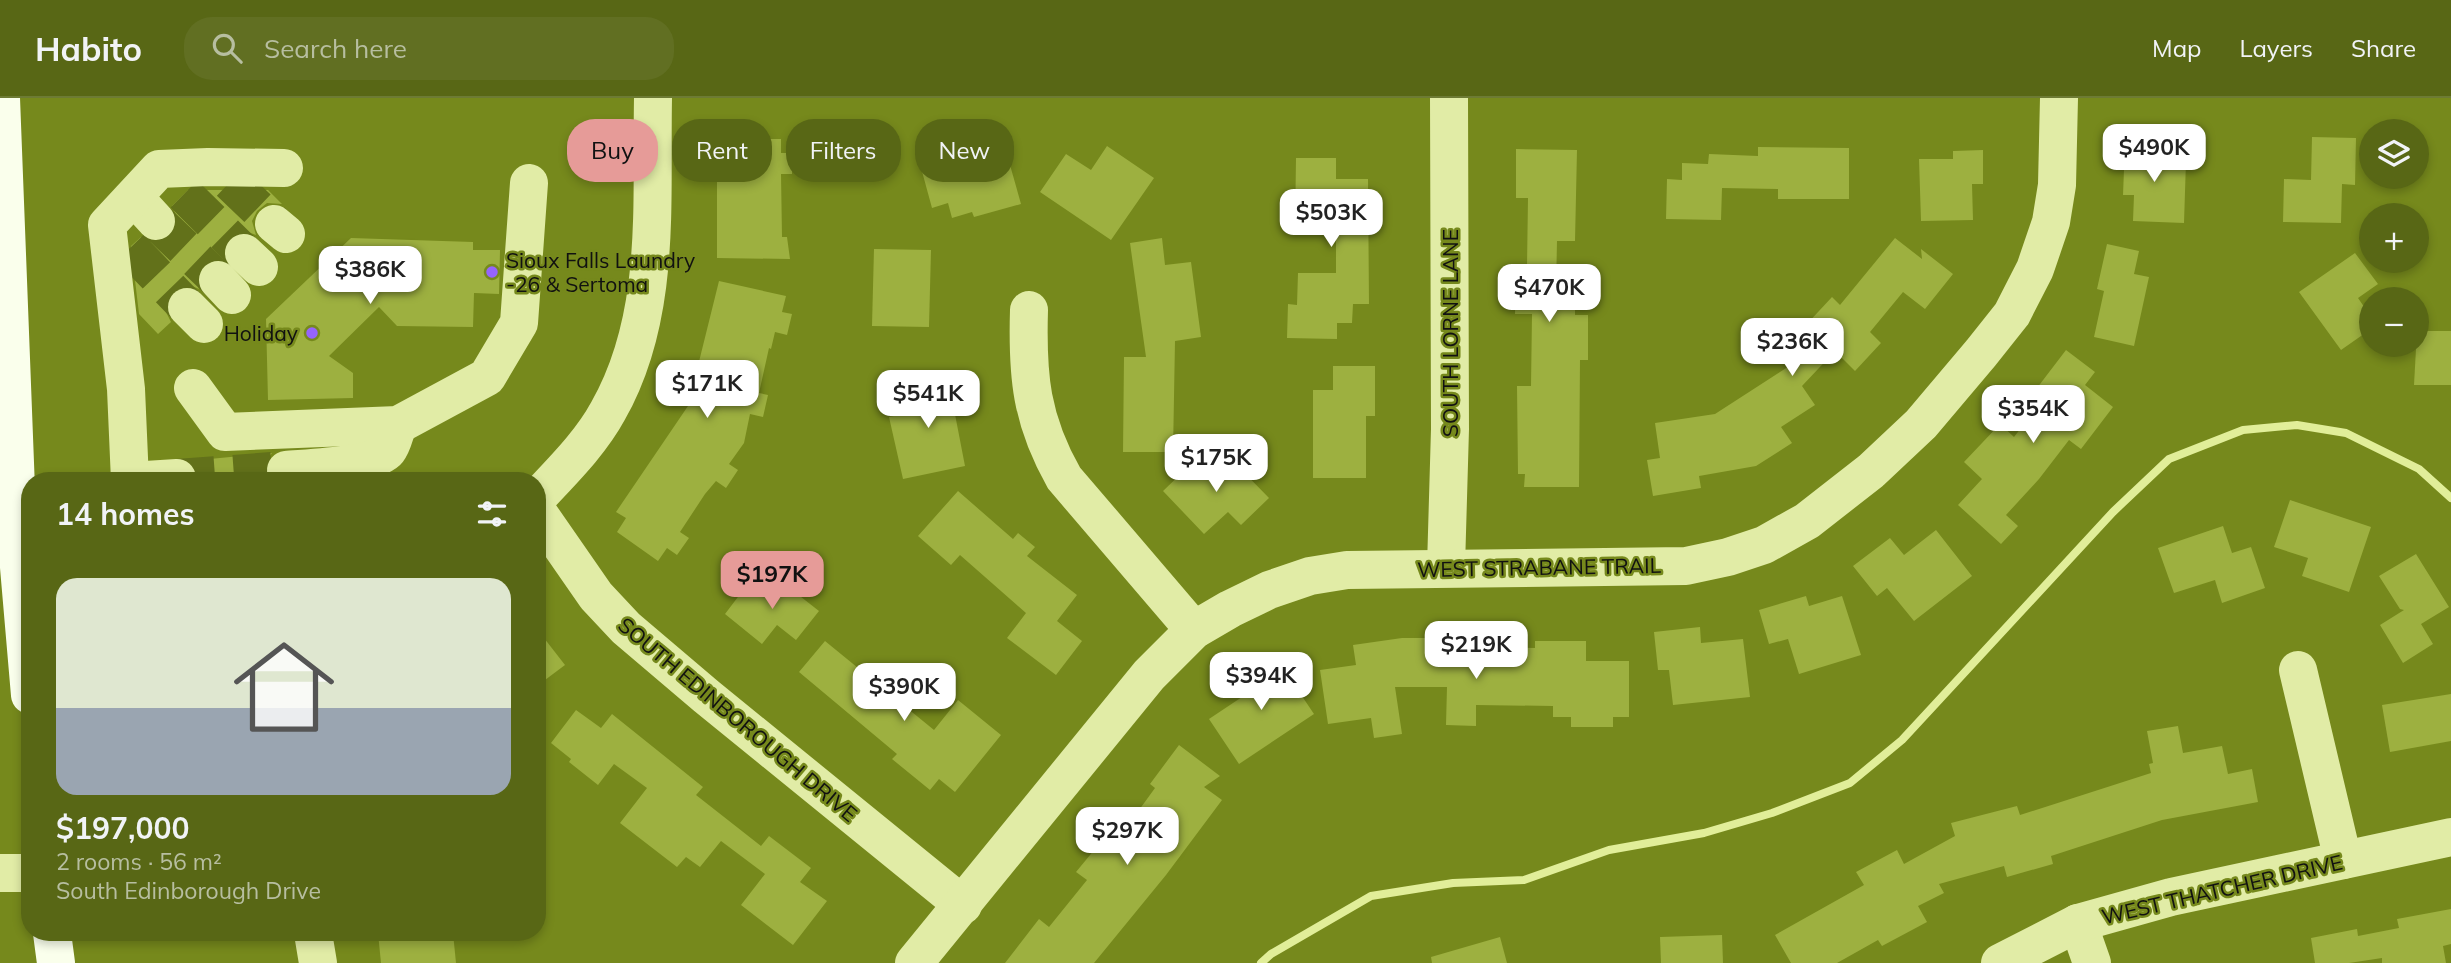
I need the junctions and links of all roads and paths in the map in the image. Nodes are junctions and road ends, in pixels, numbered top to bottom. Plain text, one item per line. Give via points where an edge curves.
1 (1, 98) edge
2 (653, 98) edge
3 (1449, 98) edge
4 (2059, 98) edge
5 (285, 168) dead end
6 (529, 183) dead end
7 (1029, 310) dead end
8 (193, 388) dead end
9 (398, 425) junction
10 (286, 470) tunnel mouth
11 (130, 472) edge
12 (546, 488) edge
13 (546, 524) edge
14 (17, 550) edge
15 (1447, 568) junction
16 (21, 595) edge
17 (1194, 630) junction
18 (2298, 670) dead end
19 (2451, 836) edge
20 (2343, 860) junction
21 (0, 873) edge
22 (21, 873) edge
23 (963, 905) junction
24 (2078, 923) junction
25 (53, 941) edge
26 (314, 941) edge
27 (56, 963) edge
28 (318, 963) edge
29 (914, 963) edge
30 (2000, 963) edge
31 (2092, 963) edge

1 - 14 main road
2 - 12 street via 647,296 639,338 607,413 583,449
3 - 15 street, SOUTH LORNE LANE
4 - 15 street, WEST STRABANE TRAIL via 2057,185 2051,222 2035,269 2012,314 1921,424 1807,521 1764,545 1686,566
5 - 11 street via 195,178 132,223 126,389
6 - 9 street via 519,323 487,377
7 - 17 street via 1031,388 1048,449 1064,478
8 - 9 street via 225,432
9 - 10 street via 388,450 379,457
13 - 23 street, SOUTH EDINBOROUGH DRIVE via 596,596 626,628
14 - 16 main road
15 - 17 street, WEST STRABANE TRAIL via 1347,570 1310,576 1269,590
17 - 23 street, WEST STRABANE TRAIL via 1149,675
18 - 20 street
19 - 20 street, WEST THATCHER DRIVE
20 - 24 street, WEST THATCHER DRIVE via 2171,897
21 - 22 street
23 - 29 street, WEST STRABANE TRAIL
24 - 30 street, WEST THATCHER DRIVE
24 - 31 street
25 - 27 main road
26 - 28 street

